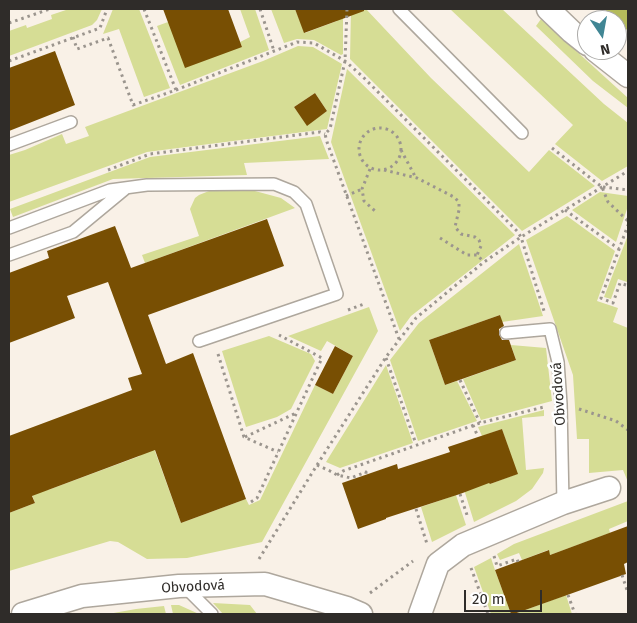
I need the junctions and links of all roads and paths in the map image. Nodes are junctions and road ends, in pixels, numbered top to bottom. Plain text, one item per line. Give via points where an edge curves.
1 (50, 9) edge
2 (107, 9) edge
3 (144, 9) edge
4 (260, 9) edge
5 (347, 9) edge
6 (399, 9) edge
7 (548, 9) edge
8 (9, 23) edge
9 (577, 36) edge
10 (74, 37) junction
11 (274, 51) junction
12 (608, 60) edge
13 (9, 61) edge
14 (346, 62) junction
15 (628, 76) edge
16 (176, 90) junction
17 (71, 122) dead end
18 (325, 134) junction
19 (522, 134) dead end
20 (9, 145) edge
21 (552, 148) dead end
22 (401, 149) junction
23 (370, 169) junction
24 (384, 170) junction
25 (628, 171) edge
26 (101, 172) dead end
27 (417, 178) junction
28 (602, 187) junction
29 (127, 188) junction
30 (362, 189) junction
31 (628, 190) edge
32 (346, 196) junction
33 (566, 210) junction
34 (375, 211) dead end
35 (628, 223) edge
36 (9, 228) edge
37 (521, 237) junction
38 (440, 238) dead end
39 (619, 249) junction
40 (9, 255) edge
41 (477, 255) junction
42 (484, 262) junction
43 (626, 285) dead end
44 (364, 304) dead end
45 (345, 311) dead end
46 (550, 329) junction
47 (272, 331) dead end
48 (288, 331) dead end
49 (506, 333) dead end
50 (279, 335) junction
51 (400, 340) junction
52 (199, 341) dead end
53 (216, 350) dead end
54 (386, 357) junction
55 (460, 380) dead end
56 (561, 404) junction
57 (297, 413) junction
58 (480, 423) junction
59 (473, 425) junction
60 (628, 430) edge
61 (244, 437) junction
62 (478, 437) dead end
63 (416, 444) junction
64 (278, 452) junction
65 (317, 465) junction
66 (337, 475) junction
67 (366, 475) dead end
68 (609, 488) dead end
69 (460, 494) dead end
70 (251, 502) dead end
71 (563, 503) junction
72 (416, 509) dead end
73 (465, 509) dead end
74 (463, 545) junction
75 (415, 560) dead end
76 (258, 561) dead end
77 (518, 562) dead end
78 (497, 566) dead end
79 (622, 575) dead end
80 (184, 586) junction
81 (628, 594) edge
82 (568, 595) dead end
83 (355, 612) edge
84 (24, 614) edge
85 (212, 614) edge
86 (420, 614) edge
87 (488, 614) edge
88 (575, 614) edge

1 - 8 path
2 - 10 path via 100,28
3 - 16 path
4 - 11 path
5 - 14 path
6 - 19 lane
7 - 9 street
10 - 13 path
10 - 16 path via 77,49 108,38 133,105
11 - 14 path via 297,42 314,43
11 - 16 path
12 - 15 street
14 - 18 path via 330,129
14 - 37 path
17 - 20 lane
18 - 26 path via 320,132 150,154
18 - 32 path
21 - 28 path
22 - 23 path via 397,136 386,128 378,127 365,133 358,152
22 - 24 path via 396,162
22 - 27 path
23 - 24 path
23 - 30 path
24 - 27 path
25 - 28 path
27 - 41 path via 459,202 455,227 461,234 478,240 481,246
28 - 31 path
28 - 33 path
28 - 35 path via 608,202
29 - 36 lane via 110,190
29 - 40 lane via 73,232
29 - 52 lane via 274,184 294,192 306,204 337,294
30 - 32 path
30 - 34 path via 364,201
32 - 51 path
33 - 37 path
33 - 39 path
35 - 39 path
37 - 42 path
37 - 46 path
38 - 41 path via 467,255
39 - 43 path via 601,298 613,302 620,283
41 - 42 path
42 - 51 path via 416,318
44 - 45 path
46 - 49 lane
46 - 56 lane, Obvodová via 558,362
47 - 50 path
48 - 50 path
50 - 57 path via 322,358
51 - 54 path
53 - 61 path
54 - 63 path
54 - 65 path
55 - 58 path
56 - 58 path
56 - 60 path via 616,421
56 - 71 lane, Obvodová
57 - 61 path
57 - 64 path
58 - 59 path
59 - 62 path
59 - 63 path
61 - 64 path
63 - 66 path
64 - 70 path via 257,498
65 - 66 path
65 - 76 path
66 - 67 path via 351,478 366,472
68 - 71 street
69 - 73 path
71 - 74 street
72 - 74 path via 429,549
74 - 86 street via 438,564
74 - 87 path
75 - 83 path via 386,581
77 - 78 path via 517,559
79 - 81 path
80 - 83 street, Obvodová via 265,584
80 - 84 street, Obvodová via 82,596
80 - 85 lane
82 - 88 path

